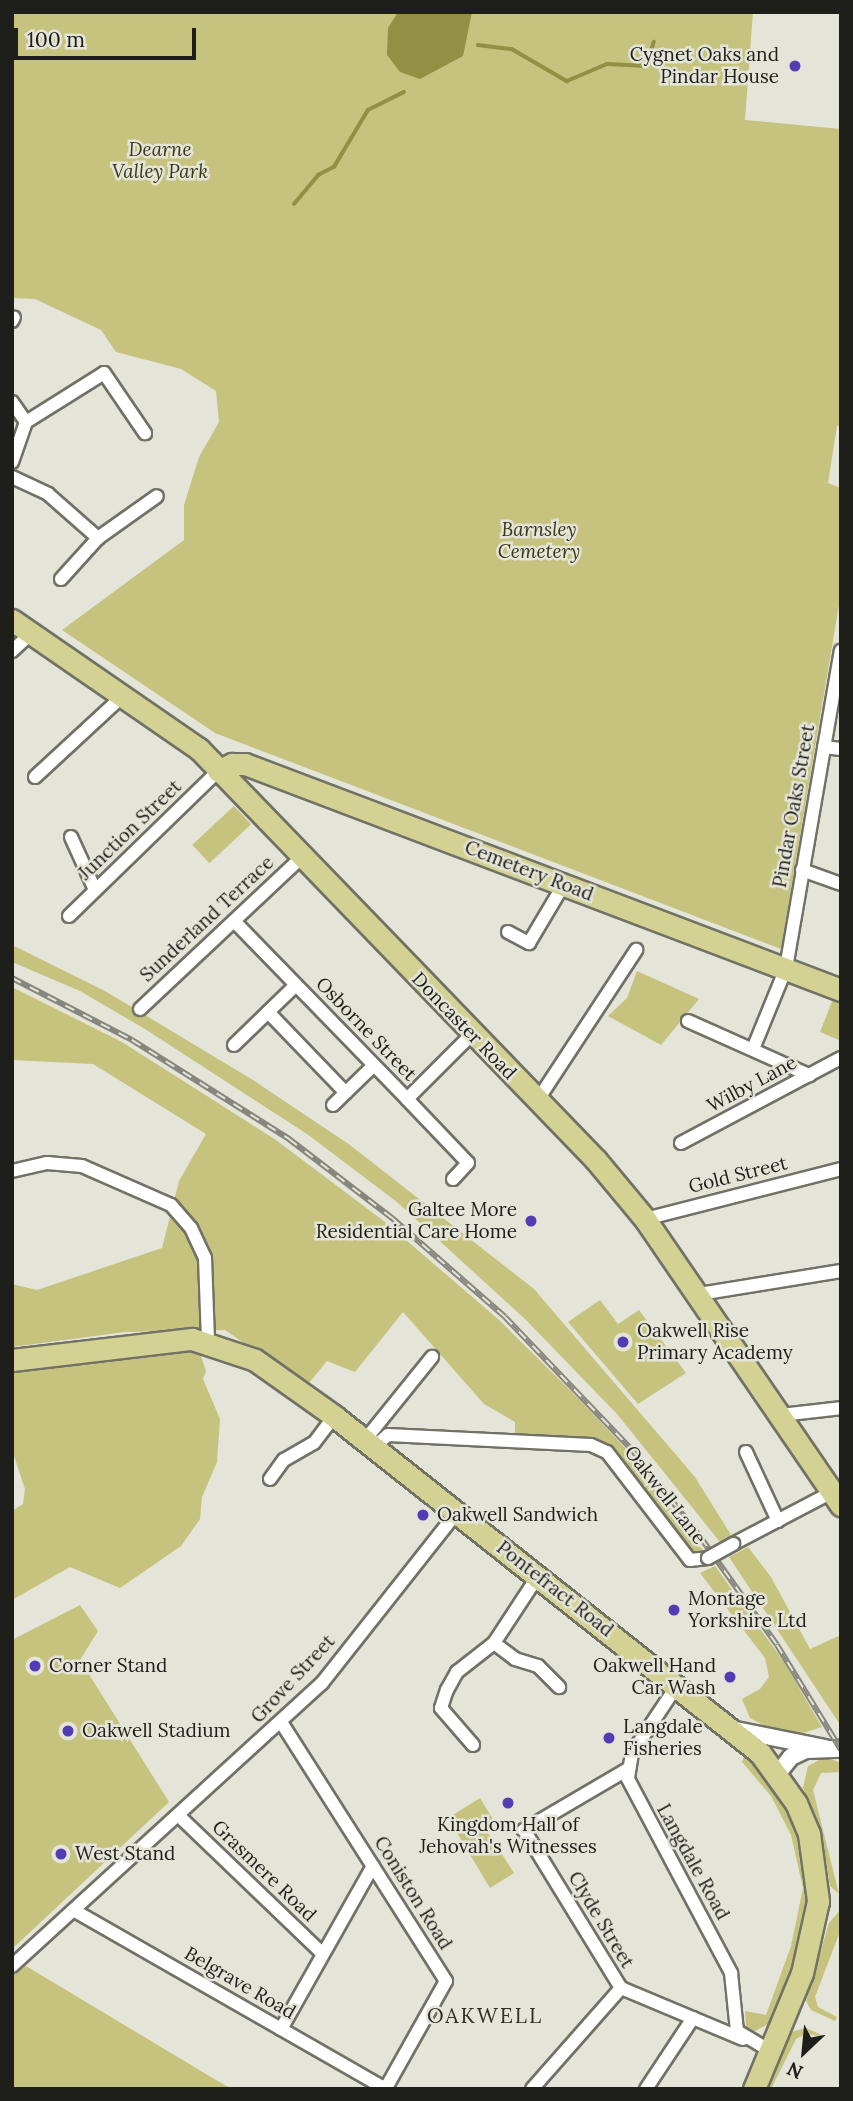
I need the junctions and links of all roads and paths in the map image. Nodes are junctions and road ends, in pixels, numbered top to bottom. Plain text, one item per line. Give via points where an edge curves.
1 (12, 402) edge
2 (26, 422) junction
3 (145, 433) dead end
4 (12, 462) edge
5 (12, 477) edge
6 (157, 496) dead end
7 (98, 538) junction
8 (61, 579) dead end
9 (12, 620) edge
10 (31, 633) junction
11 (12, 651) edge
12 (841, 651) edge
13 (124, 695) junction
14 (824, 747) junction
15 (199, 749) junction
16 (841, 749) edge
17 (255, 768) junction
18 (218, 771) junction
19 (35, 777) dead end
20 (244, 799) junction
21 (71, 837) dead end
22 (300, 858) junction
23 (802, 870) junction
24 (564, 884) junction
25 (841, 884) edge
26 (95, 890) junction
27 (69, 916) dead end
28 (234, 921) junction
29 (508, 932) dead end
30 (636, 950) dead end
31 (786, 968) junction
32 (296, 985) junction
33 (841, 989) edge
34 (139, 1009) dead end
35 (268, 1012) junction
36 (688, 1021) dead end
37 (472, 1034) junction
38 (234, 1045) dead end
39 (753, 1049) junction
40 (841, 1058) edge
41 (374, 1065) junction
42 (810, 1075) junction
43 (346, 1093) junction
44 (407, 1099) junction
45 (537, 1101) junction
46 (333, 1105) dead end
47 (681, 1143) dead end
48 (841, 1170) edge
49 (12, 1171) edge
50 (453, 1179) dead end
51 (646, 1219) junction
52 (841, 1271) edge
53 (699, 1294) junction
54 (208, 1341) junction
55 (432, 1357) dead end
56 (12, 1360) edge
57 (841, 1408) edge
58 (780, 1415) junction
59 (334, 1416) junction
60 (370, 1444) junction
61 (747, 1452) dead end
62 (270, 1479) dead end
63 (836, 1498) edge
64 (457, 1512) junction
65 (778, 1521) junction
66 (538, 1576) junction
67 (494, 1643) junction
68 (678, 1684) junction
69 (559, 1686) dead end
70 (281, 1722) junction
71 (736, 1730) junction
72 (473, 1745) dead end
73 (833, 1749) edge
74 (628, 1769) junction
75 (778, 1773) junction
76 (179, 1816) junction
77 (373, 1867) junction
78 (75, 1911) junction
79 (323, 1954) junction
80 (12, 1966) edge
81 (621, 1988) junction
82 (693, 2018) junction
83 (281, 2029) junction
84 (743, 2039) junction
85 (770, 2051) junction
86 (386, 2089) edge
87 (531, 2089) edge
88 (646, 2089) edge
89 (754, 2089) edge

1 - 2 street
2 - 3 street via 104,373
2 - 4 street
5 - 7 street via 48,494
6 - 7 street
7 - 8 street
9 - 10 highway, Doncaster Road
10 - 11 street
10 - 13 highway, Doncaster Road
12 - 14 street, Pindar Oaks Street
13 - 15 highway, Doncaster Road
13 - 19 street
14 - 16 street
14 - 23 street, Pindar Oaks Street
15 - 17 highway, Cemetery Road
15 - 18 highway, Doncaster Road
17 - 18 highway via 232,764
17 - 20 highway via 246,781
17 - 24 highway, Cemetery Road
18 - 20 highway, Doncaster Road
18 - 26 street, Junction Street
20 - 22 highway, Doncaster Road
21 - 26 street
22 - 28 street, Sunderland Terrace
22 - 37 highway, Doncaster Road
23 - 25 street
23 - 31 street, Pindar Oaks Street
24 - 29 street via 529,943
24 - 31 highway, Cemetery Road
26 - 27 street, Junction Street
28 - 32 street, Osborne Street
28 - 34 street, Sunderland Terrace
30 - 45 street
31 - 33 highway, Cemetery Road
31 - 39 street, Pindar Oaks Street
32 - 35 street
32 - 41 street, Osborne Street
35 - 38 street
35 - 43 street
36 - 39 street
37 - 44 street, Osborne Street
37 - 45 highway, Doncaster Road
39 - 42 street
40 - 42 street, Wilby Lane
41 - 43 street
41 - 44 street, Osborne Street
42 - 47 street, Wilby Lane
43 - 46 street
44 - 50 street via 468,1163
45 - 51 highway, Doncaster Road
48 - 51 street, Gold Street
49 - 54 street via 47,1163 82,1166 171,1205 191,1228 205,1258
51 - 53 highway, Doncaster Road
52 - 53 street
53 - 58 highway, Doncaster Road
54 - 56 highway, Pontefract Road via 152,1341
54 - 59 highway, Pontefract Road via 277,1373
55 - 60 street
57 - 58 street
58 - 63 highway, Doncaster Road
59 - 60 highway, Pontefract Road
59 - 62 street via 314,1443 284,1460
60 - 64 highway, Pontefract Road
60 - 65 street, Oakwell Lane, bridge via 388,1435 591,1445 607,1452 690,1560 708,1558
61 - 65 street
63 - 65 street, Oakwell Lane
64 - 66 highway, Pontefract Road
64 - 70 street, Grove Street via 322,1682
66 - 67 street via 511,1610
66 - 68 highway, Pontefract Road
67 - 69 street via 514,1659 538,1666
67 - 72 street via 457,1672 440,1709
68 - 71 highway, Pontefract Road
68 - 74 street via 632,1754
70 - 76 street, Grove Street
70 - 77 street, Coniston Road
71 - 73 street
71 - 75 highway, Pontefract Road
73 - 75 street via 797,1754
74 - 81 street, Clyde Street via 524,1830
74 - 84 street, Langdale Road via 632,1793 731,1973 736,2026
75 - 85 highway, Pontefract Road via 809,1834 818,1900 802,1973
76 - 78 street, Grove Street
76 - 79 street, Grasmere Road
77 - 79 street
77 - 86 street, Coniston Road via 446,1981
78 - 80 street, Grove Street
78 - 83 street, Belgrave Road
79 - 83 street
81 - 82 street, Clyde Street
81 - 87 street
82 - 84 street, Clyde Street
82 - 88 street
83 - 86 street, Belgrave Road
84 - 85 street
85 - 89 highway, Pontefract Road

